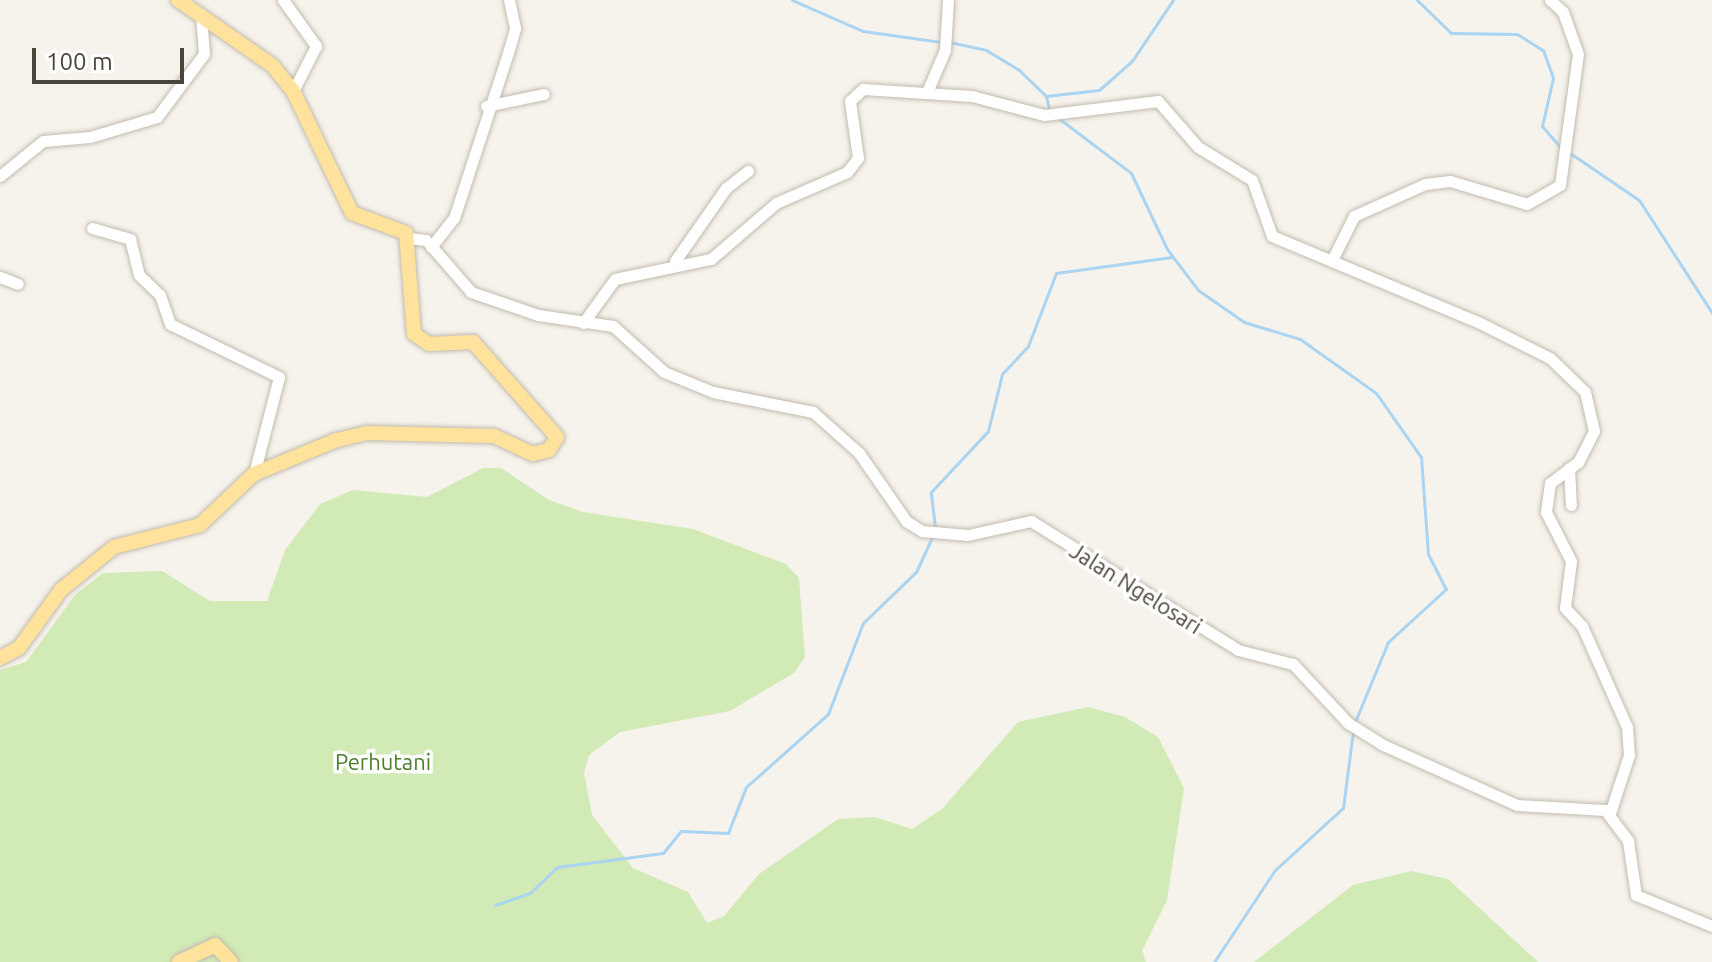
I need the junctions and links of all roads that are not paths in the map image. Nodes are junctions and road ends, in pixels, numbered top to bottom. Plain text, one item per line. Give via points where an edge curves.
1 (178, 0) edge
2 (283, 0) edge
3 (509, 0) edge
4 (948, 0) edge
5 (1550, 0) edge
6 (201, 13) junction
7 (293, 91) junction
8 (927, 92) junction
9 (544, 94) dead end
10 (486, 106) junction
11 (748, 171) dead end
12 (0, 176) edge
13 (92, 228) dead end
14 (409, 238) junction
15 (431, 247) junction
16 (1333, 258) junction
17 (675, 261) junction
18 (0, 277) edge
19 (18, 284) dead end
20 (583, 323) junction
21 (1569, 468) junction
22 (254, 474) junction
23 (1571, 505) dead end
24 (0, 658) edge
25 (1610, 813) junction
26 (1712, 926) edge
27 (179, 962) edge
28 (231, 962) edge

1 - 6 main road
2 - 7 street via 316,46
3 - 10 street via 515,28
4 - 8 street via 945,50
5 - 16 street via 1563,12 1578,54 1567,167 1546,198 1527,204 1450,181 1399,193 1354,216
6 - 7 main road via 273,66
6 - 12 street via 204,54 157,117 90,137 43,141
7 - 14 main road via 352,213
8 - 16 street via 1044,115 1158,101 1198,147 1252,180 1272,236
8 - 17 street via 871,87 855,93 848,111 855,165 776,203 711,259
9 - 10 street
10 - 15 street via 454,218
11 - 17 street via 726,188
13 - 22 street via 130,239 137,272 160,295 170,324 276,372 280,390
14 - 15 street, Jalan Ngelosari
14 - 22 main road via 407,304 414,334 429,344 466,339 479,346 556,428 552,446 533,454 494,436 367,433
15 - 20 street, Jalan Ngelosari via 471,292
16 - 21 street via 1478,322 1571,374 1594,417 1587,448
17 - 20 street via 615,279
18 - 19 street
20 - 25 street, Jalan Ngelosari via 622,331 650,362 713,392 813,412 859,453 906,521 922,531 939,535 1021,520 1042,526 1079,557 1217,638 1293,664 1352,727 1517,805
21 - 23 street
21 - 25 street via 1550,483 1546,512 1571,561 1565,608 1582,626 1627,727 1629,755
22 - 24 main road via 200,525 137,538 96,560 61,590 19,648
25 - 26 street via 1628,841 1636,895
27 - 28 main road via 215,945

